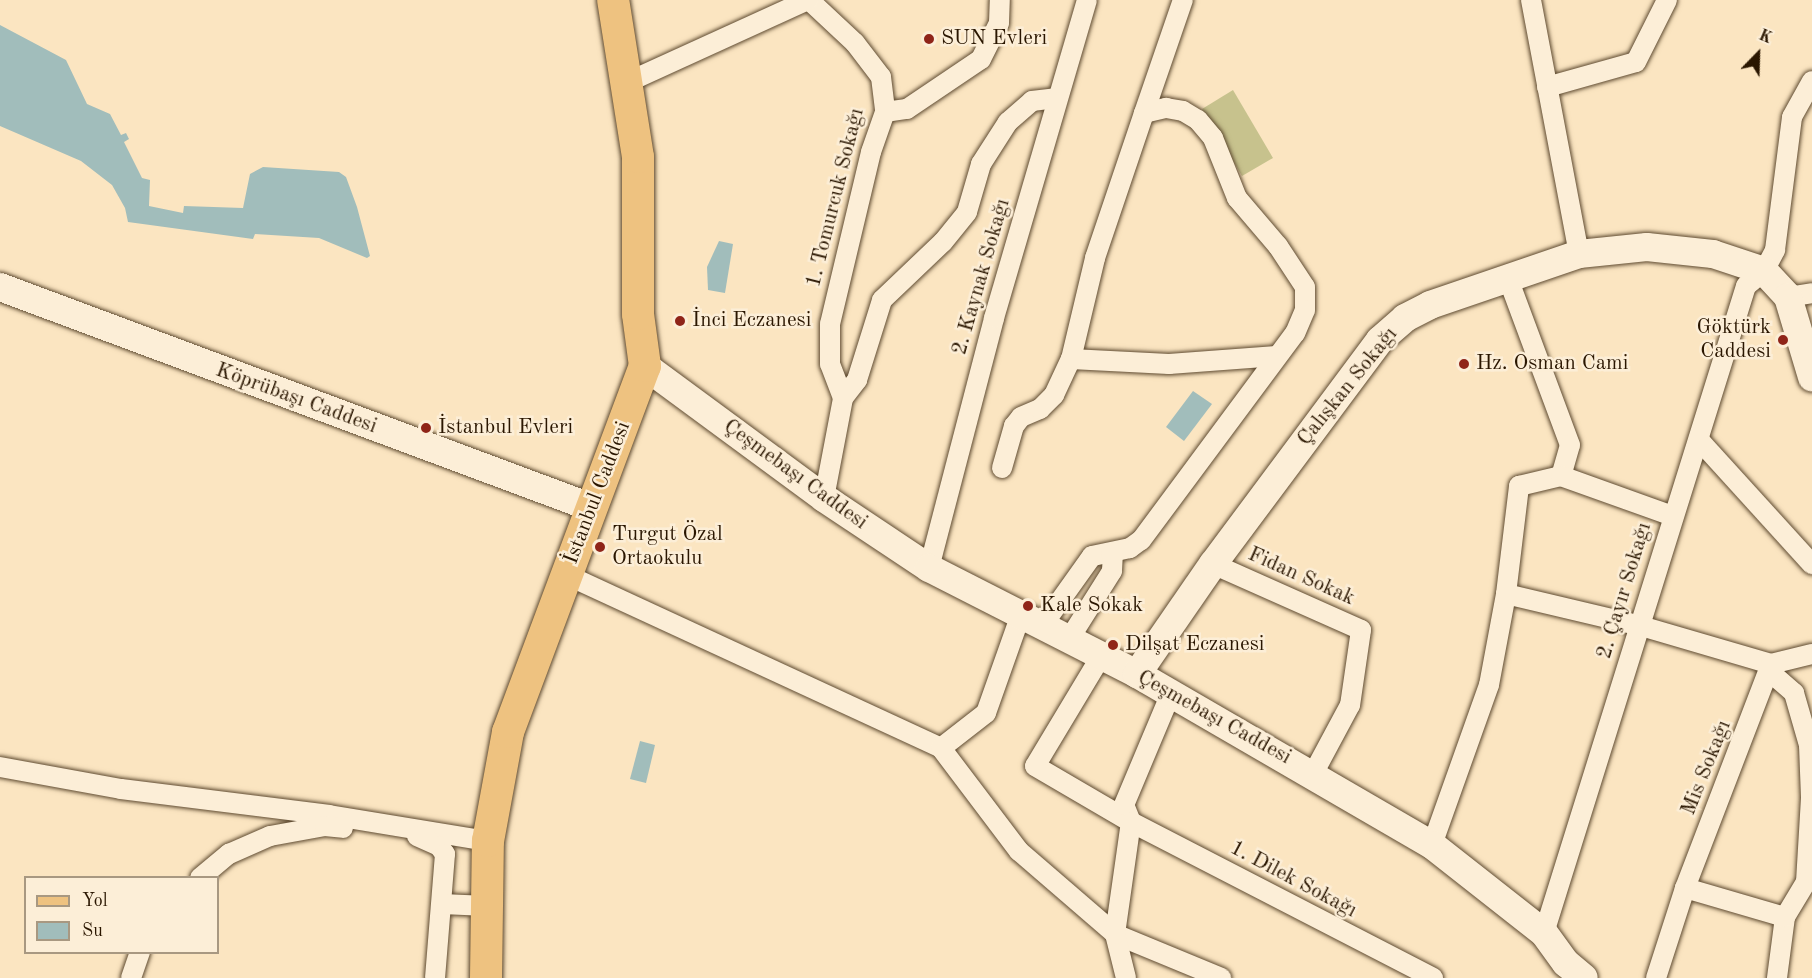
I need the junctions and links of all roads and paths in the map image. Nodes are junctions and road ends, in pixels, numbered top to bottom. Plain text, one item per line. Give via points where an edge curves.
1 (613, 0) edge
2 (809, 0) edge
3 (1000, 0) edge
4 (1086, 0) edge
5 (1183, 0) edge
6 (1531, 0) edge
7 (1667, 0) edge
8 (1812, 81) edge
9 (628, 82) junction
10 (1547, 87) junction
11 (1058, 98) junction
12 (885, 112) junction
13 (1144, 113) junction
14 (1579, 254) junction
15 (1764, 271) junction
16 (1509, 281) junction
17 (0, 287) edge
18 (1800, 295) edge
19 (1277, 356) junction
20 (1071, 358) junction
21 (645, 366) junction
22 (1812, 377) edge
23 (843, 398) junction
24 (1700, 440) junction
25 (1002, 468) dead end
26 (1561, 476) junction
27 (824, 498) junction
28 (593, 508) junction
29 (1673, 516) junction
30 (1113, 553) junction
31 (1213, 564) junction
32 (1812, 564) edge
33 (929, 568) junction
34 (567, 575) junction
35 (1506, 594) junction
36 (1032, 620) junction
37 (1641, 626) junction
38 (1068, 641) junction
39 (1812, 654) edge
40 (1100, 658) junction
41 (1771, 668) junction
42 (1137, 674) junction
43 (1171, 693) junction
44 (941, 748) junction
45 (0, 767) edge
46 (1313, 774) junction
47 (1131, 822) junction
48 (488, 841) junction
49 (1432, 845) junction
50 (202, 876) edge
51 (1685, 888) junction
52 (442, 904) junction
53 (487, 906) junction
54 (1785, 917) junction
55 (1544, 933) junction
56 (1115, 934) junction
57 (139, 954) edge
58 (1568, 973) edge
59 (131, 978) edge
60 (435, 978) edge
61 (486, 978) edge
62 (1126, 978) edge
63 (1221, 978) edge
64 (1433, 978) edge
65 (1656, 978) edge
66 (1777, 978) edge

1 - 9 main road, İstanbul Caddesi
2 - 9 street
2 - 12 street, 1. Tomurcuk Sokağı via 855,43 880,77
3 - 12 street via 999,23 981,59 907,109
4 - 11 street, 2. Kaynak Sokağı
5 - 13 street
6 - 10 street
7 - 10 street via 1636,62
8 - 15 street via 1792,117 1775,250
9 - 21 main road, İstanbul Caddesi via 638,157 638,314
10 - 14 street
11 - 23 street via 1032,101 1008,122 981,165 967,212 943,242 882,300 857,380
11 - 33 street, 2. Kaynak Sokağı via 994,318
12 - 23 street, 1. Tomurcuk Sokağı via 868,162 830,324 830,364
13 - 19 street via 1166,108 1184,111 1198,120 1213,138 1237,198 1278,246 1305,287 1305,310 1295,333
13 - 20 street via 1095,258
14 - 15 main road, Çalışkan Sokağı via 1647,247 1713,254
14 - 16 main road, Çalışkan Sokağı
15 - 18 main road
15 - 24 street, 2. Çayır Sokağı via 1746,286
16 - 26 street via 1570,445
16 - 31 main road, Çalışkan Sokağı via 1431,305 1405,318 1380,340
17 - 28 main road, Köprübaşı Caddesi
18 - 22 main road
19 - 20 street via 1169,364
19 - 30 street via 1141,540
20 - 25 street via 1054,395 1014,426
21 - 27 main road, Çeşmebaşı Caddesi
21 - 28 main road, İstanbul Caddesi
23 - 27 street
24 - 29 street, 2. Çayır Sokağı
24 - 32 street
26 - 29 street
26 - 35 street via 1520,486
27 - 33 main road, Çeşmebaşı Caddesi
28 - 34 main road, İstanbul Caddesi
29 - 37 street, 2. Çayır Sokağı
30 - 36 street via 1102,551 1092,556
30 - 38 street via 1112,571
31 - 42 main road, Çalışkan Sokağı
31 - 46 street, Fidan Sokak via 1361,630 1350,705
33 - 36 main road, Çeşmebaşı Caddesi
34 - 44 street
34 - 48 main road, İstanbul Caddesi via 508,732
35 - 37 street
35 - 49 street via 1489,685
36 - 38 main road, Çeşmebaşı Caddesi
36 - 44 street via 987,713
37 - 41 street
37 - 55 street, 2. Çayır Sokağı
38 - 40 main road, Çeşmebaşı Caddesi
39 - 41 street
40 - 42 main road, Çeşmebaşı Caddesi
40 - 47 street, 1. Dilek Sokağı via 1035,766
41 - 51 street, Mis Sokağı
41 - 54 street via 1794,693 1809,745 1811,798 1806,882
42 - 43 main road, Çeşmebaşı Caddesi
43 - 46 main road, Çeşmebaşı Caddesi
43 - 47 street via 1124,805
44 - 56 street via 1019,851
45 - 48 street via 121,789 329,815
46 - 49 main road, Çeşmebaşı Caddesi
47 - 56 street
47 - 64 street, 1. Dilek Sokağı
48 - 53 main road, İstanbul Caddesi
49 - 55 main road, Çeşmebaşı Caddesi
50 - 52 street via 229,854 270,836 325,826 417,835 439,846 445,854
51 - 54 street
51 - 65 street, Mis Sokağı
52 - 53 street
52 - 60 street
53 - 61 main road, İstanbul Caddesi
54 - 66 street
55 - 58 main road, Çeşmebaşı Caddesi
56 - 62 street
56 - 63 street
57 - 59 street

